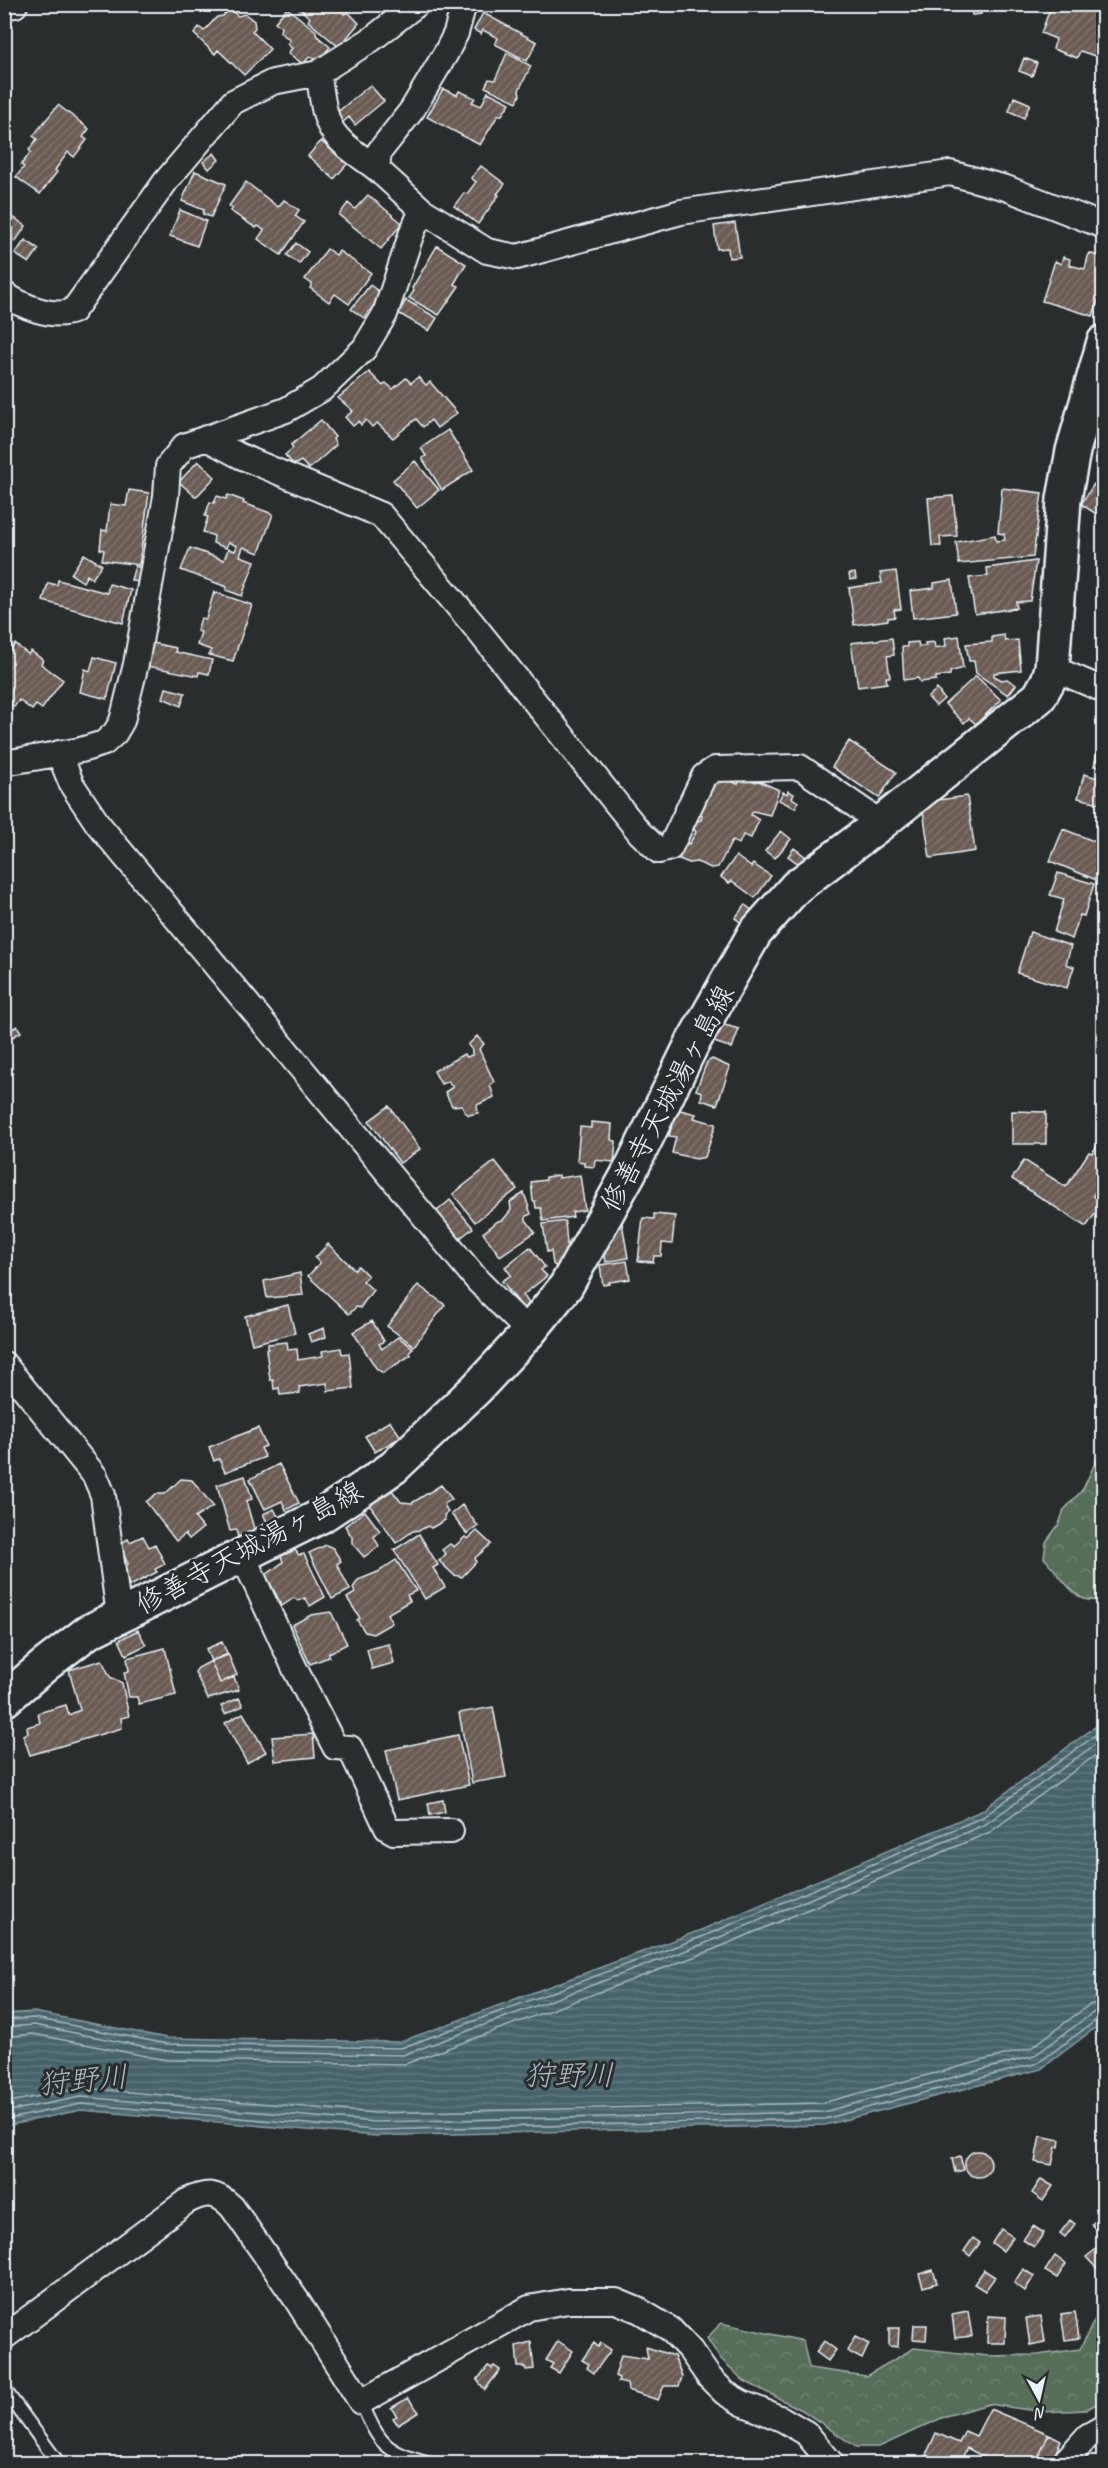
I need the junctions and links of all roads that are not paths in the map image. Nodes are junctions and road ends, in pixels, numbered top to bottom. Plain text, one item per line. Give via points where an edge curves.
1 (417, 4) edge
2 (464, 4) edge
3 (15, 5) edge
4 (4, 6) edge
5 (319, 73) junction
6 (377, 169) junction
7 (422, 210) junction
8 (1104, 226) edge
9 (4, 294) edge
10 (1104, 342) edge
11 (206, 438) junction
12 (1052, 668) junction
13 (1104, 690) edge
14 (59, 753) junction
15 (4, 763) edge
16 (881, 823) junction
17 (529, 1332) junction
18 (4, 1364) edge
19 (242, 1554) junction
20 (119, 1616) junction
21 (4, 1701) edge
22 (451, 1831) dead end
23 (4, 2337) edge
24 (4, 2389) edge
25 (361, 2402) junction
26 (1104, 2427) edge
27 (59, 2463) edge
28 (430, 2463) edge
29 (832, 2463) edge
30 (1063, 2463) edge

1 - 5 street
2 - 6 street via 446,53 412,110 379,152
3 - 4 street
5 - 6 street via 332,130
5 - 9 street via 273,82 233,102 166,181 73,311 64,315 38,310
6 - 7 street
7 - 8 street via 487,251 517,257 681,212 950,173 1006,188
7 - 11 street via 385,314 364,349 322,389 286,410
10 - 12 main road, 修善寺天城湯ヶ島線 via 1073,451 1064,499
11 - 14 street via 184,446 168,466 136,664 122,721 104,743
11 - 16 street via 240,456 373,510 389,522 640,833 659,851 670,848 704,776 716,769 800,767
12 - 13 street
12 - 16 main road, 修善寺天城湯ヶ島線 via 1039,697
14 - 15 street
14 - 17 street via 72,785 99,824 478,1281
16 - 17 main road, 修善寺天城湯ヶ島線 via 796,888 755,933 692,1044 630,1171 566,1286
17 - 19 main road, 修善寺天城湯ヶ島線 via 394,1467 321,1516
18 - 20 street via 100,1486
19 - 20 main road, 修善寺天城湯ヶ島線
19 - 22 street via 335,1747 350,1748 387,1828 394,1832
20 - 21 main road, 修善寺天城湯ヶ島線 via 88,1632
23 - 25 street via 203,2193 222,2197 232,2207
24 - 27 lane
25 - 28 lane via 383,2443 396,2452
25 - 29 street via 530,2308 568,2301 615,2301 670,2329 724,2393 806,2433
26 - 30 street via 1088,2436

